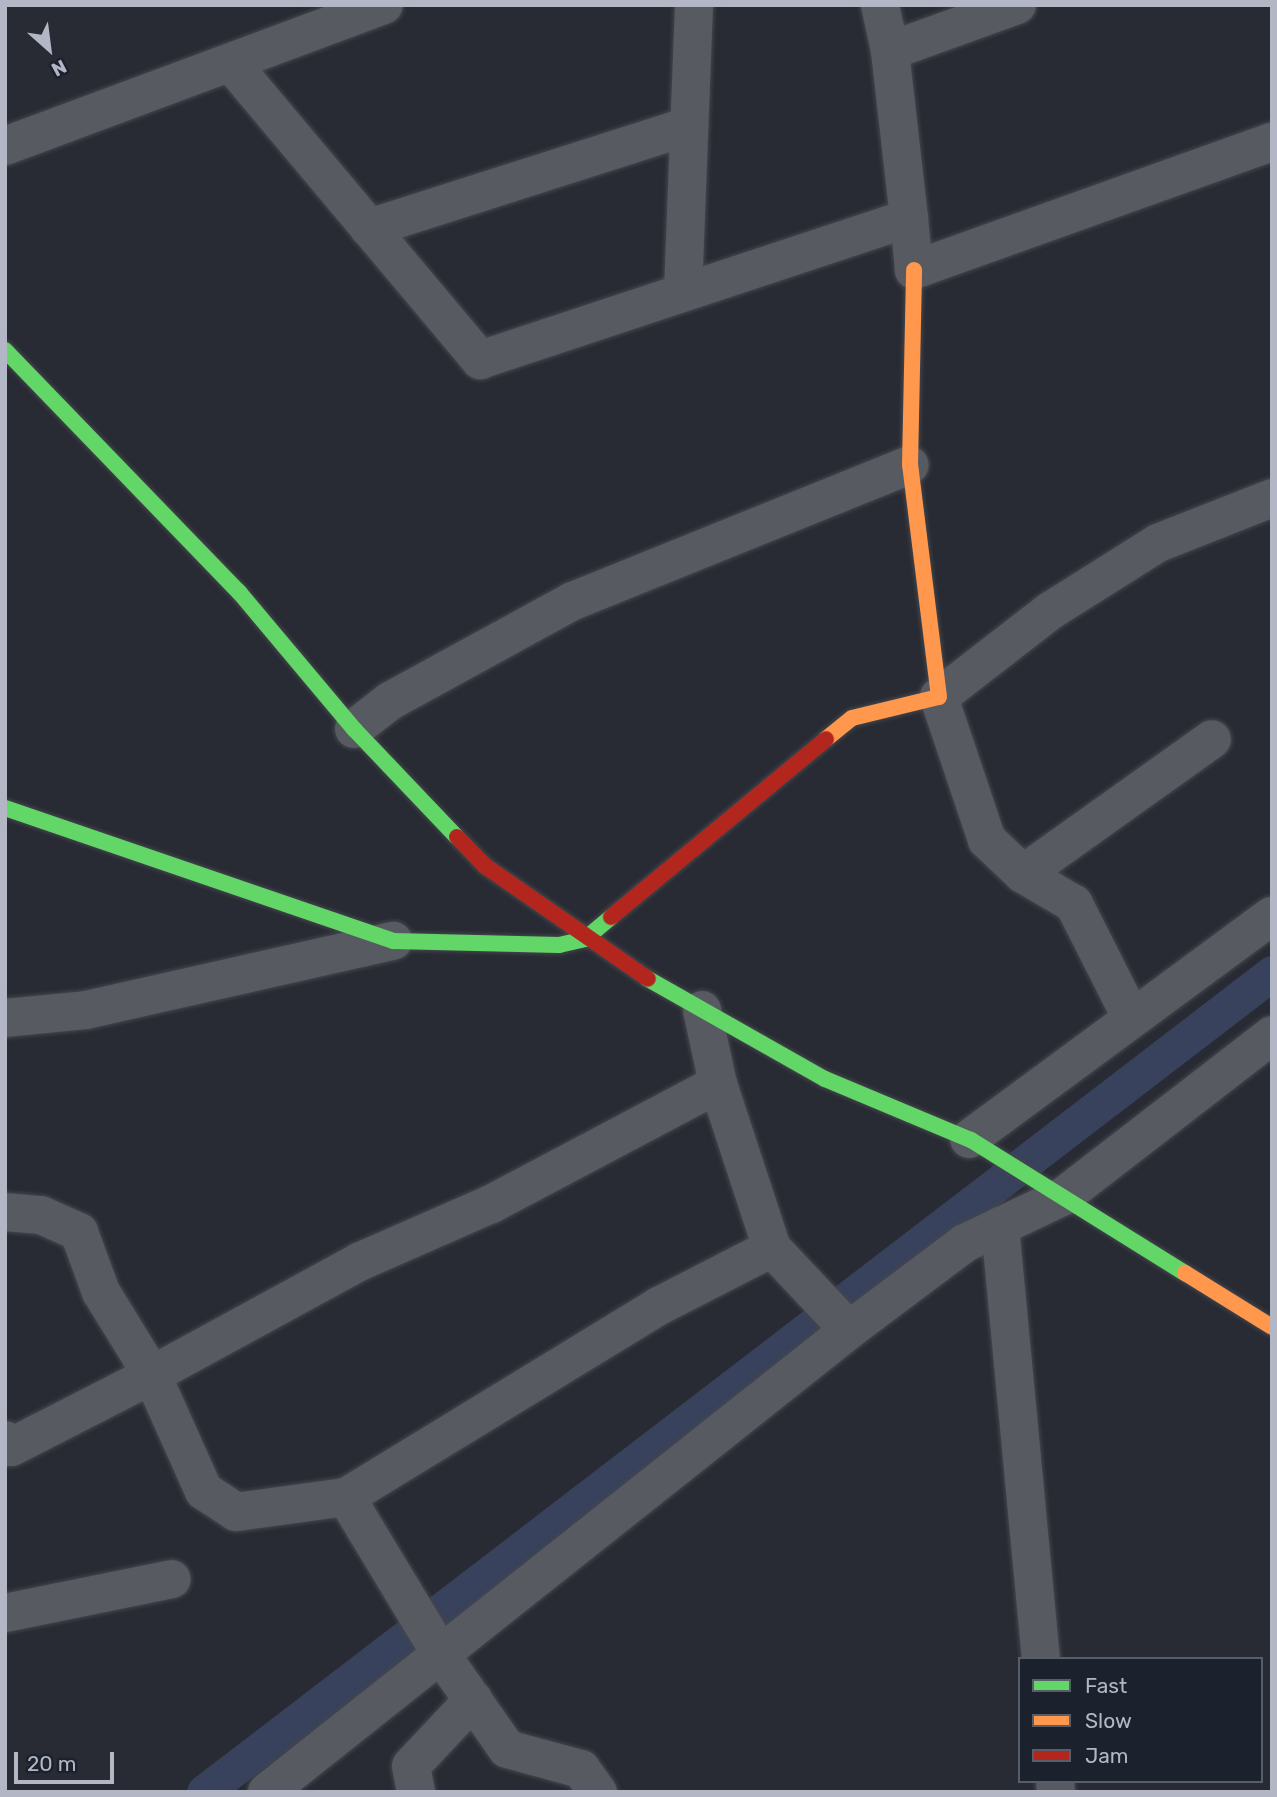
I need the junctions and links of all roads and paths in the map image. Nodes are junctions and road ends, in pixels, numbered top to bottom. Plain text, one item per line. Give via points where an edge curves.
1 (384, 5) edge
2 (694, 5) edge
3 (880, 5) edge
4 (1017, 5) edge
5 (890, 51) junction
6 (231, 62) junction
7 (689, 126) junction
8 (1272, 142) edge
9 (5, 146) edge
10 (909, 218) junction
11 (369, 228) junction
12 (914, 270) junction
13 (683, 292) junction
14 (5, 351) edge
15 (910, 465) junction
16 (1272, 498) edge
17 (939, 697) junction
18 (354, 729) junction
19 (1212, 739) dead end
20 (5, 808) edge
21 (1023, 874) junction
22 (1272, 916) edge
23 (585, 939) junction
24 (393, 941) junction
25 (702, 1010) junction
26 (1130, 1017) junction
27 (5, 1018) edge
28 (1272, 1035) edge
29 (718, 1084) junction
30 (970, 1140) junction
31 (1063, 1196) junction
32 (5, 1212) edge
33 (1000, 1226) junction
34 (772, 1248) junction
35 (1272, 1327) edge
36 (849, 1330) junction
37 (152, 1375) junction
38 (5, 1440) edge
39 (345, 1497) junction
40 (172, 1579) dead end
41 (5, 1613) edge
42 (442, 1656) junction
43 (1041, 1657) edge
44 (473, 1700) junction
45 (267, 1792) edge
46 (416, 1792) edge
47 (598, 1792) edge

1 - 6 street
2 - 7 street
3 - 5 street
4 - 5 street
5 - 10 street
6 - 9 street
6 - 11 street
7 - 11 street
7 - 13 street
8 - 12 street
10 - 12 street
10 - 13 street
11 - 13 street via 480,360
12 - 15 street
14 - 18 street via 239,592
15 - 17 street
15 - 18 street via 573,601 390,701
16 - 17 street via 1158,543 1050,611
17 - 21 street via 987,840
17 - 23 street via 852,718
18 - 23 street via 485,866
19 - 21 street
20 - 24 street
21 - 26 street via 1074,904
22 - 26 street
23 - 24 street via 559,945
23 - 25 street
24 - 27 street via 86,1010
25 - 29 street
25 - 30 street via 825,1079
26 - 30 street
28 - 31 street
29 - 34 street
29 - 37 street via 491,1204 359,1262
30 - 31 street
31 - 33 street
31 - 35 street
32 - 37 street via 41,1215 79,1233 101,1292
33 - 36 street via 965,1243
33 - 43 street
34 - 36 street
34 - 39 street via 659,1306
36 - 42 street
37 - 38 street via 11,1447
37 - 39 street via 204,1491 236,1512
39 - 42 street
40 - 41 street
42 - 44 street
42 - 45 street
44 - 46 street via 411,1766
44 - 47 street via 507,1749 581,1769

